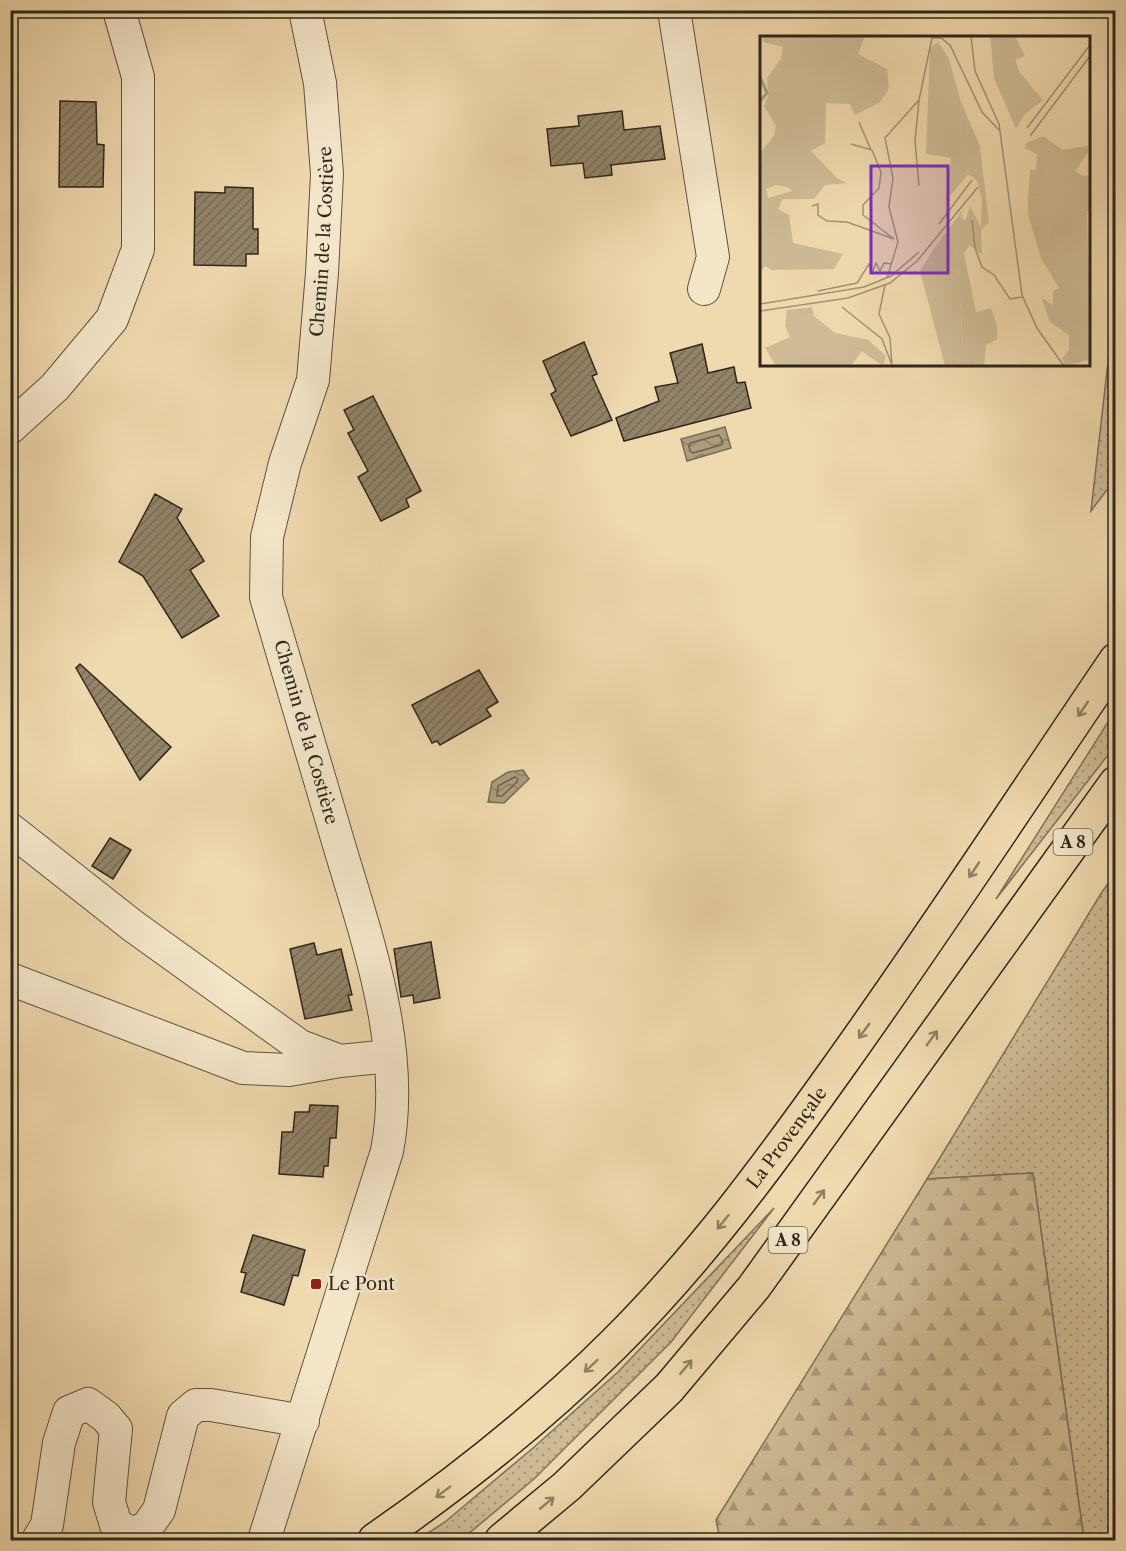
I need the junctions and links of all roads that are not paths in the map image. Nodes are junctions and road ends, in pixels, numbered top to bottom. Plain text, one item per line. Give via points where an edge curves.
1 (120, 10) edge
2 (304, 10) edge
3 (674, 10) edge
4 (704, 289) dead end
5 (10, 428) edge
6 (1116, 660) edge
7 (1116, 783) edge
8 (10, 829) edge
9 (10, 979) edge
10 (390, 1056) junction
11 (340, 1061) junction
12 (299, 1432) junction
13 (38, 1540) edge
14 (264, 1540) edge
15 (375, 1540) edge
16 (502, 1540) edge

1 - 5 street via 138,77 138,249 112,320 55,387
2 - 10 street, Chemin de la Costière via 320,83 327,174 322,273 313,380 285,463 267,537 266,597 377,972
3 - 4 street via 712,257
6 -> 15 highway, La Provençale via 887,999 760,1177 689,1264 613,1345 505,1444
16 -> 7 highway, A 8 via 567,1486 669,1388 754,1287
8 - 11 street via 133,926 300,1046
9 - 11 street via 243,1068 290,1070
10 - 11 street
10 - 12 street, Chemin de la Costière via 393,1099 387,1151
12 - 13 street via 211,1405 196,1405 183,1416 159,1510 147,1527 133,1534 116,1525 109,1502 116,1430 88,1404 69,1412 59,1443 47,1525
12 - 14 street, Chemin de la Costière

